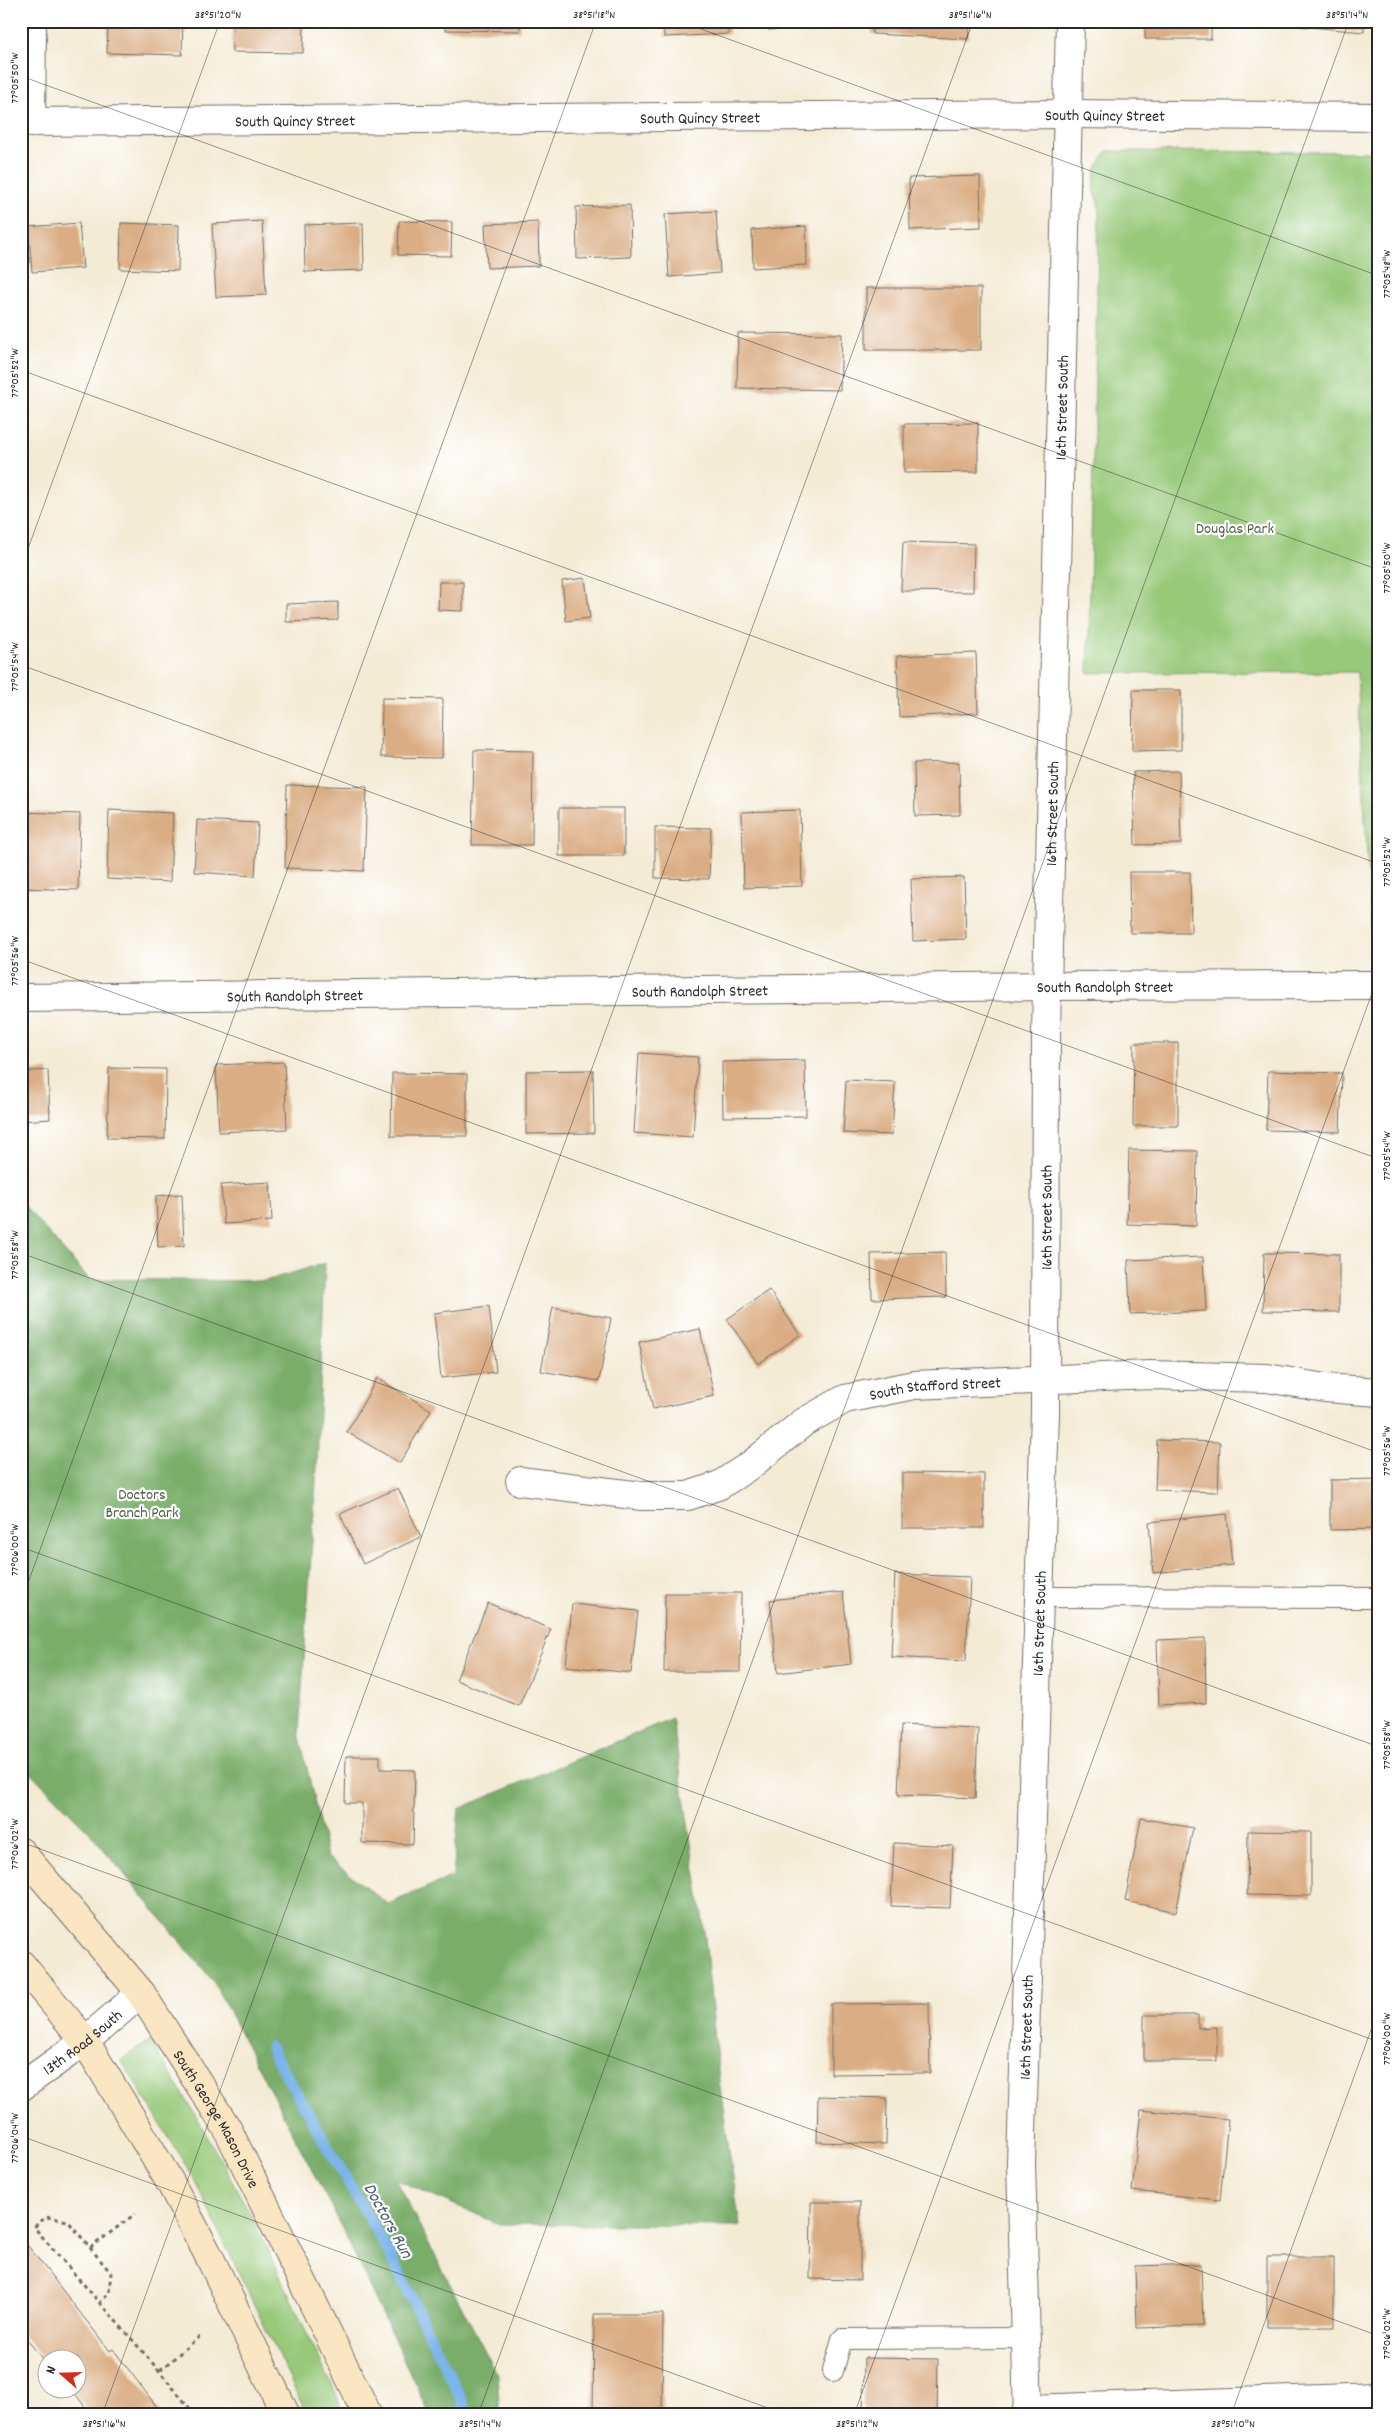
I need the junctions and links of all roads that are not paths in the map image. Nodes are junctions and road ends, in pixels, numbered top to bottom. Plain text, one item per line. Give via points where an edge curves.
1 (32, 21) edge
2 (1070, 21) edge
3 (1068, 114) junction
4 (1379, 117) edge
5 (26, 122) edge
6 (1379, 985) edge
7 (1047, 986) junction
8 (21, 998) edge
9 (1046, 1378) junction
10 (1379, 1392) edge
11 (520, 1481) dead end
12 (1039, 1597) junction
13 (1379, 1598) edge
14 (21, 1852) edge
15 (21, 1964) edge
16 (141, 1993) junction
17 (85, 2041) junction
18 (21, 2087) edge
19 (1025, 2338) junction
20 (833, 2371) dead end
21 (1379, 2397) edge
22 (1028, 2412) edge
23 (286, 2415) edge
24 (368, 2415) edge

1 - 5 street
2 - 3 street, 16th Street South
3 - 4 street, South Quincy Street
3 - 5 street, South Quincy Street
3 - 7 street, 16th Street South
6 - 7 street, South Randolph Street
7 - 8 street, South Randolph Street
7 - 9 street, 16th Street South
9 - 10 street, South Stafford Street via 1150,1375 1267,1378 1325,1388
9 - 11 street, South Stafford Street via 914,1385 845,1399 804,1422 720,1485 688,1496 642,1496
9 - 12 street, 16th Street South
12 - 13 lane
12 - 19 street, 16th Street South via 1021,2163
14 - 16 main road, South George Mason Drive
15 - 17 main road
16 - 17 street, 13th Road South
16 - 24 main road, South George Mason Drive via 227,2128
17 - 18 street, 13th Road South
17 - 23 main road via 179,2199
19 - 20 lane via 842,2339
19 - 22 street, 16th Street South
21 - 22 street

